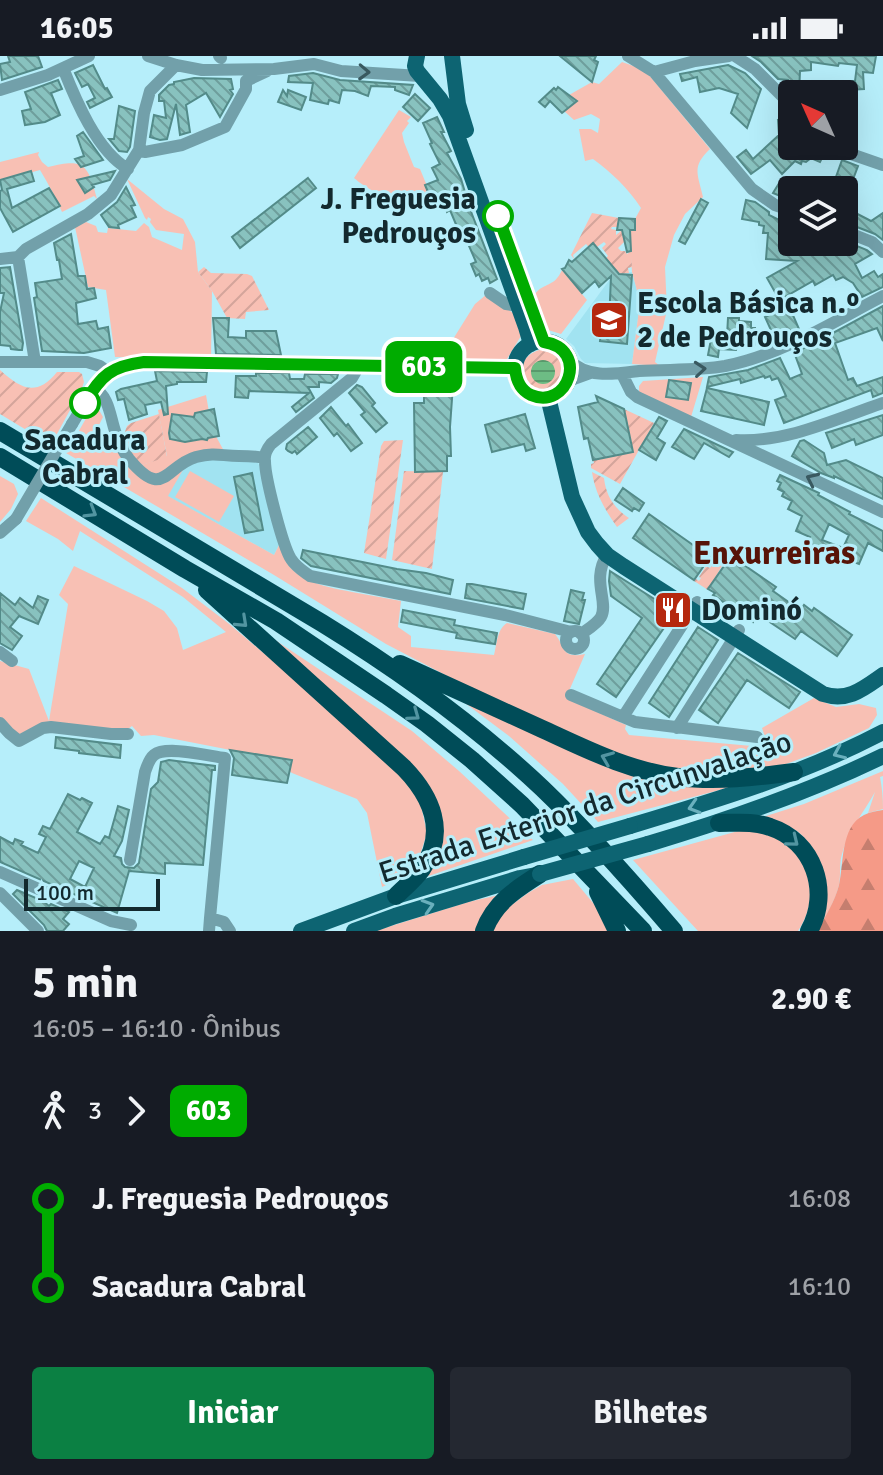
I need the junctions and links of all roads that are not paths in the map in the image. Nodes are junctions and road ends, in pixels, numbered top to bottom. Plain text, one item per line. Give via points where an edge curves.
1 (89, 56) edge
2 (148, 56) edge
3 (417, 56) edge
4 (628, 56) edge
5 (732, 56) edge
6 (693, 59) edge
7 (219, 60) edge
8 (453, 60) edge
9 (288, 61) edge
10 (176, 65) junction
11 (63, 68) junction
12 (274, 69) junction
13 (654, 72) junction
14 (423, 79) junction
15 (0, 90) edge
16 (778, 92) edge
17 (139, 150) junction
18 (858, 156) edge
19 (883, 165) edge
20 (128, 169) junction
21 (778, 206) edge
22 (858, 236) edge
23 (883, 252) edge
24 (18, 257) junction
25 (0, 259) edge
26 (490, 293) dead end
27 (883, 296) edge
28 (519, 306) junction
29 (537, 343) junction
30 (569, 360) junction
31 (0, 362) edge
32 (35, 362) junction
33 (359, 366) junction
34 (515, 368) junction
35 (108, 372) junction
36 (590, 373) junction
37 (622, 374) junction
38 (94, 388) junction
39 (558, 390) junction
40 (883, 403) edge
41 (0, 431) edge
42 (732, 440) junction
43 (0, 457) edge
44 (264, 458) junction
45 (883, 512) edge
46 (0, 533) edge
47 (607, 555) junction
48 (185, 569) junction
49 (694, 607) junction
50 (737, 634) junction
51 (358, 645) junction
52 (0, 652) edge
53 (12, 661) dead end
54 (883, 668) edge
55 (571, 695) dead end
56 (623, 717) junction
57 (0, 723) edge
58 (677, 728) junction
59 (883, 732) edge
60 (128, 734) dead end
61 (757, 737) dead end
62 (883, 756) edge
63 (794, 772) junction
64 (719, 823) junction
65 (130, 860) dead end
66 (584, 869) junction
67 (0, 872) edge
68 (540, 874) junction
69 (0, 893) edge
70 (396, 896) junction
71 (209, 924) edge
72 (131, 925) dead end
73 (38, 931) edge
74 (230, 931) edge
75 (301, 931) edge
76 (354, 931) edge
77 (484, 931) edge
78 (617, 931) edge
79 (643, 931) edge
80 (674, 931) edge
81 (809, 931) edge

1 - 11 street
2 - 10 street
3 - 14 main road via 415,66
4 - 13 street
5 - 6 street
5 - 16 street
6 - 13 street
7 - 10 street via 202,70
7 - 12 street
8 - 14 main road via 444,80
8 - 29 main road via 461,116
9 - 12 street
9 -> 14 street
10 - 17 street via 146,101
11 - 15 street
11 - 20 street via 108,152
12 - 17 street via 246,81 225,127 182,145
13 - 21 street via 744,181
14 - 28 main road via 450,116
17 - 20 street
18 - 19 street
20 - 24 street via 104,202
22 - 23 street
24 - 25 street
24 - 32 street
26 - 28 street
37 -> 27 street via 703,370 749,360
28 - 29 main road
29 - 30 main road via 556,345
29 - 34 main road via 519,354
30 - 36 street
30 - 39 main road via 570,374
31 - 32 street
32 - 35 street via 87,362
33 - 34 street
33 - 35 street via 144,362
33 - 44 street via 352,378 271,444
34 - 39 main road via 525,391 540,397
35 - 38 street
36 - 37 street
36 - 39 street
37 - 42 street via 637,397
38 - 44 street via 111,412 124,452 155,479 188,460 215,453
38 - 46 street, bridge via 16,519
39 - 47 main road via 572,497 588,532
39 - 49 main road via 593,520 626,555
40 - 42 street via 785,436
41 - 51 highway
45 -> 42 street
43 -> 48 highway
44 - 47 street via 287,553 310,576 576,633 598,621 603,612 599,576
47 - 49 main road
48 -> 66 highway via 276,621 427,724 522,805
48 -> 70 highway via 404,768 427,796 434,816 432,847 422,869
49 - 50 main road
49 - 56 street
50 - 54 main road via 830,687 852,685
50 - 58 street
63 -> 51 highway via 706,779 632,767
51 - 80 highway via 531,778
52 - 53 street
55 - 56 street
56 - 58 street
57 - 60 street via 19,741 51,727
58 - 61 street
59 -> 63 main road, Estrada Exterior da Circunvalação
62 - 64 main road
63 -> 70 main road, Estrada Exterior da Circunvalação, bridge
64 - 68 main road, bridge
64 -> 81 highway via 769,826 803,849 815,870 819,896
65 - 71 street via 145,772 153,756 167,750 225,758
66 - 78 highway
66 - 79 highway
67 - 72 street
76 -> 68 main road
68 - 77 highway via 507,896
69 - 73 street
70 - 75 main road, Estrada Exterior da Circunvalação
71 - 74 street via 224,922

